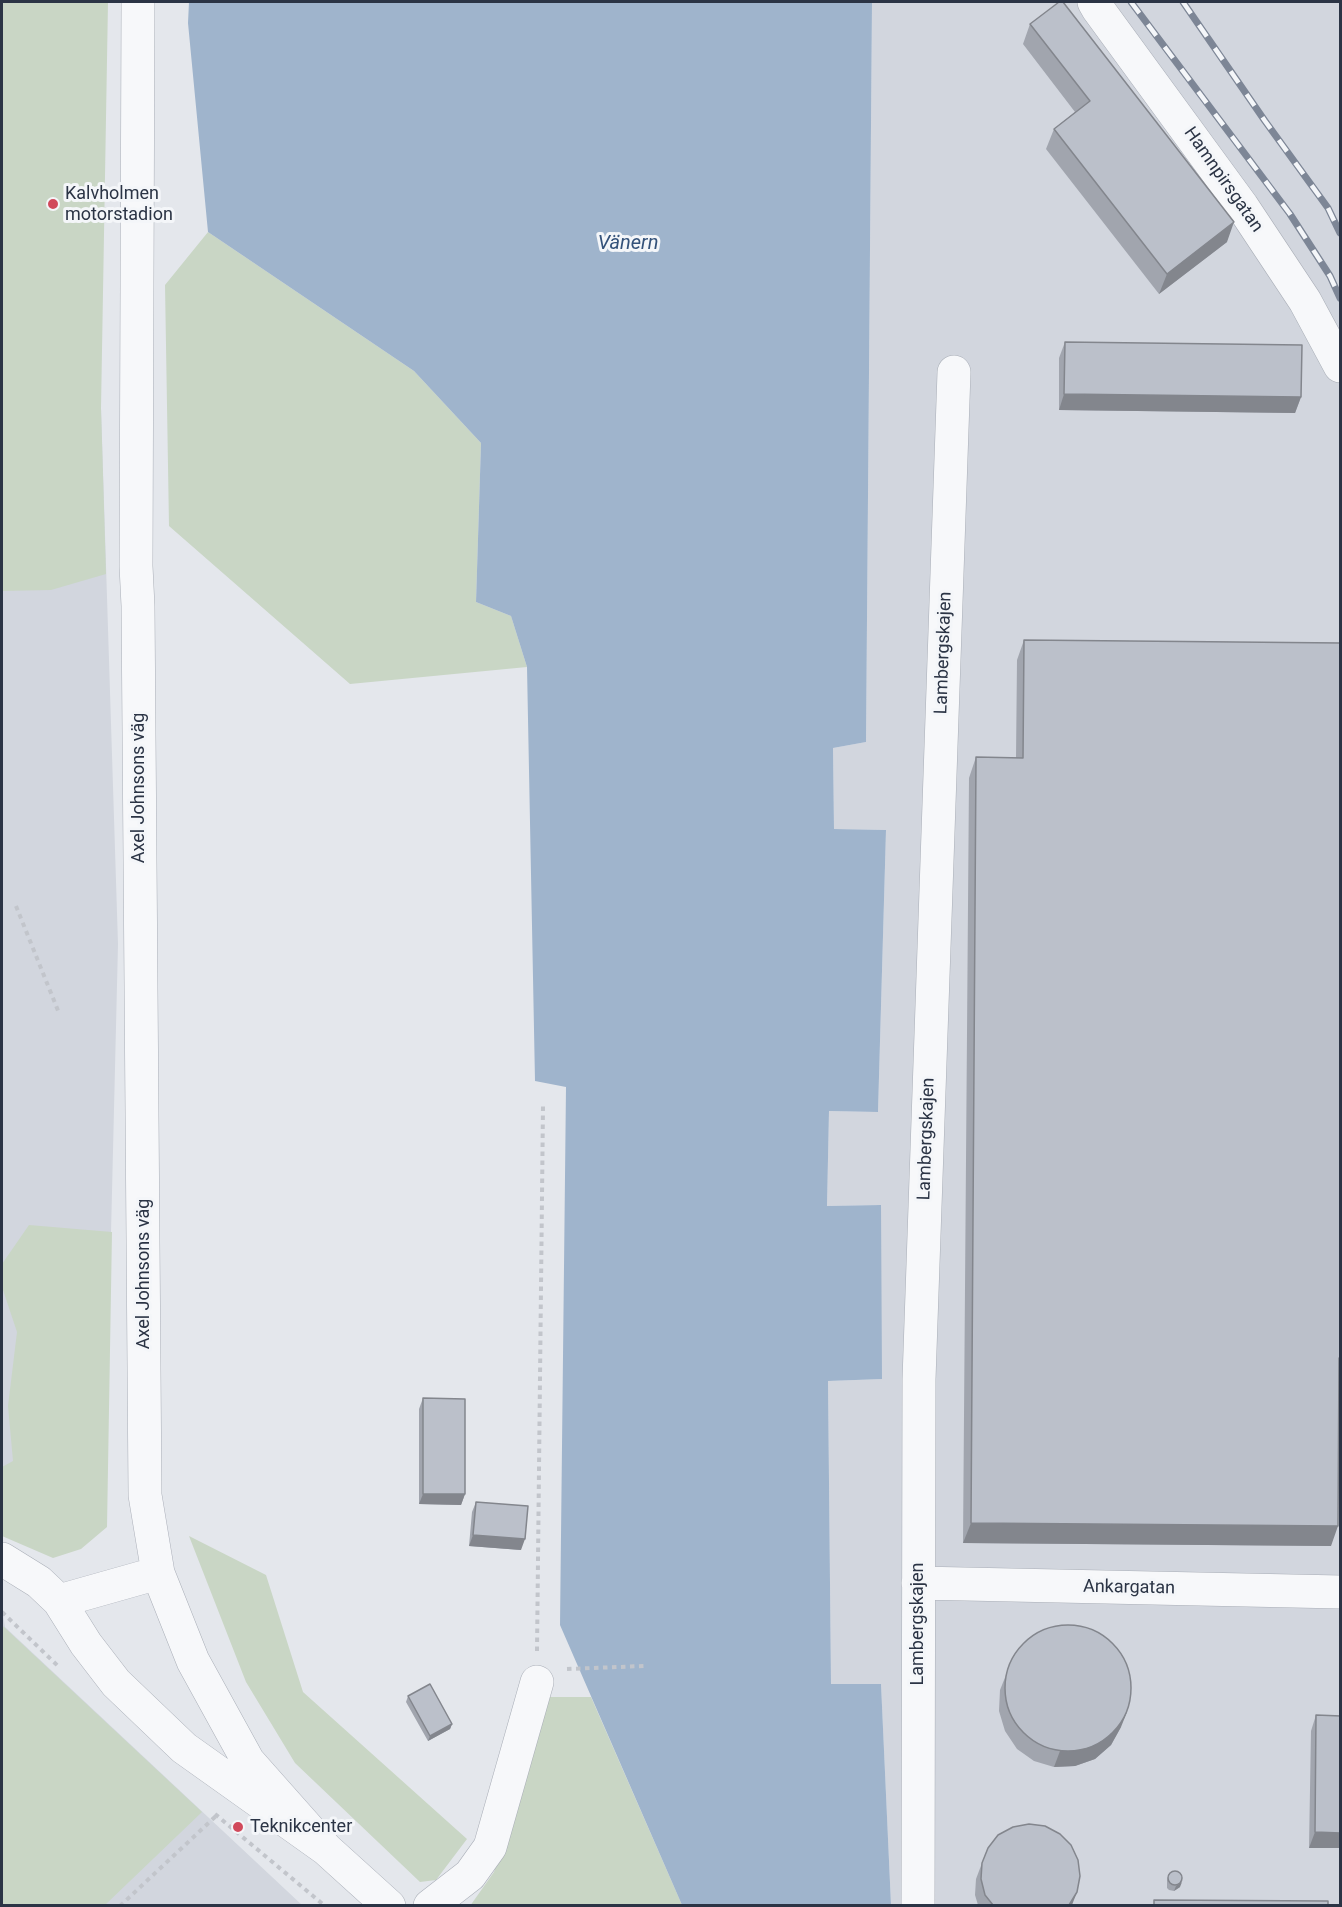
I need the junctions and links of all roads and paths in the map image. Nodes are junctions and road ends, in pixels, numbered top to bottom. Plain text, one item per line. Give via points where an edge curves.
1 (138, 2) edge
2 (1094, 2) edge
3 (1341, 366) edge
4 (954, 372) dead end
5 (16, 906) dead end
6 (59, 1013) dead end
7 (543, 1106) dead end
8 (2, 1559) edge
9 (158, 1573) junction
10 (918, 1583) junction
11 (1341, 1592) edge
12 (59, 1601) junction
13 (644, 1666) dead end
14 (537, 1677) junction
15 (216, 1815) dead end
16 (326, 1849) junction
17 (120, 1905) edge
18 (389, 1905) edge
19 (430, 1905) edge
20 (918, 1905) edge

1 - 9 street, Axel Johnsons väg via 136,566 144,1495
2 - 3 street, Hamnpirsgatan via 1242,206 1305,301
4 - 10 street, Lambergskajen via 919,1379
5 - 6 path
7 - 14 path
8 - 12 street, Axel Johnsons väg via 39,1582
9 - 12 street
9 - 16 street, Axel Johnsons väg via 193,1661 248,1761
10 - 11 street, Ankargatan
10 - 20 street, Lambergskajen
12 - 16 street, Axel Johnsons väg via 116,1683 184,1748
13 - 14 path
14 - 19 street via 490,1847 470,1875
15 - 17 path
16 - 18 street, Axel Johnsons väg

